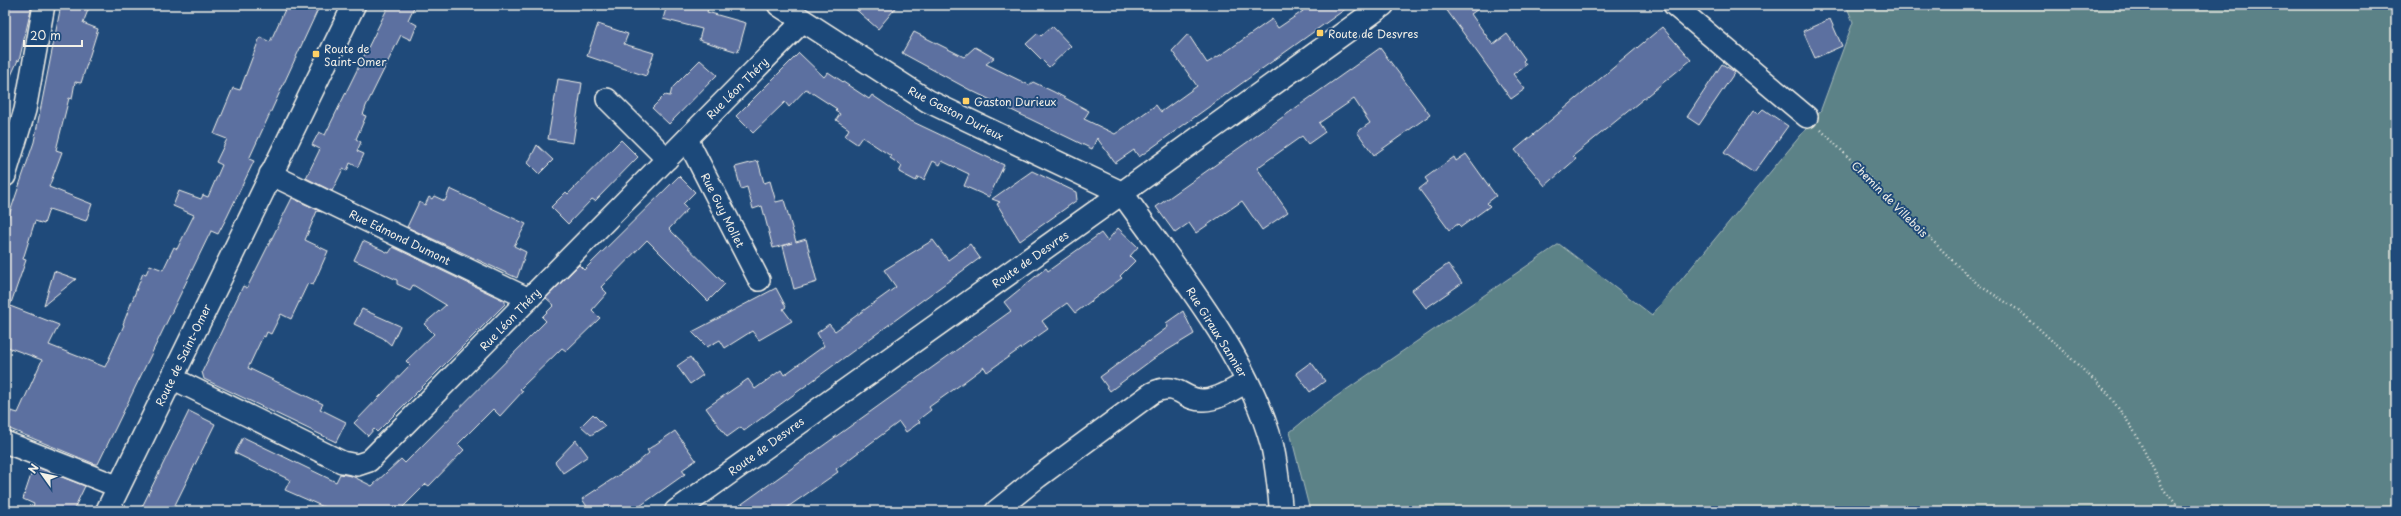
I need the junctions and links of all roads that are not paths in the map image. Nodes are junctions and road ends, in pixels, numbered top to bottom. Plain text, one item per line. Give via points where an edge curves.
1 (44, 5) edge
2 (354, 5) edge
3 (779, 5) edge
4 (1383, 5) edge
5 (1674, 5) edge
6 (803, 21) junction
7 (607, 99) dead end
8 (1807, 117) road end
9 (687, 139) junction
10 (667, 159) junction
11 (270, 174) junction
12 (5, 176) edge
13 (1122, 193) junction
14 (759, 280) dead end
15 (529, 299) junction
16 (172, 378) junction
17 (1247, 382) junction
18 (5, 442) edge
19 (118, 487) junction
20 (107, 511) edge
21 (676, 511) edge
22 (996, 511) edge
23 (1281, 511) edge

1 - 12 street via 25,110
2 - 11 main road, Route de Saint-Omer
3 - 6 main road, Rue Gaston Durieux
4 - 13 main road, Route de Desvres
5 - 8 street
6 - 9 street, Rue Léon Théry
6 - 13 main road, Rue Gaston Durieux via 928,101
7 - 10 street
9 - 10 street, Rue Léon Théry
9 - 14 street, Rue Guy Mollet
10 - 15 street, Rue Léon Théry
11 - 15 street, Rue Edmond Dumont
11 - 16 main road, Route de Saint-Omer
13 - 17 main road, Rue Giraux Sannier via 1196,298
13 - 21 main road, Route de Desvres
15 - 16 street, Rue Léon Théry via 369,461 363,464 342,462
16 - 19 main road, Route de Saint-Omer
17 - 22 street via 1210,400 1193,398 1177,389 1166,388 1156,391
17 - 23 main road, Rue Giraux Sannier via 1271,444
18 - 19 street
19 - 20 main road, Route de Saint-Omer

